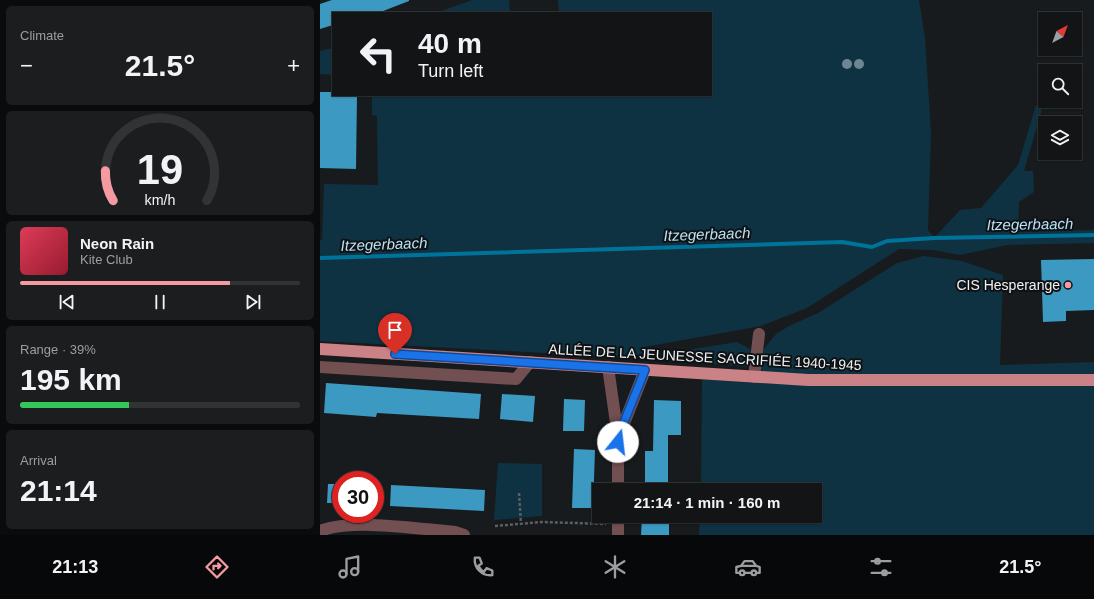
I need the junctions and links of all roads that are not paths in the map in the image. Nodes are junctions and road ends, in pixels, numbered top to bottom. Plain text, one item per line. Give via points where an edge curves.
1 (759, 334) dead end
2 (320, 349) edge
3 (530, 362) junction
4 (320, 366) edge
5 (608, 367) junction
6 (645, 370) junction
7 (754, 377) junction
8 (1094, 380) edge
9 (618, 437) junction
10 (618, 483) edge
11 (618, 523) edge
12 (320, 531) edge
13 (464, 535) edge
14 (618, 535) edge

1 - 7 street
2 - 3 main road, ALLÉE DE LA JEUNESSE SACRIFIÉE 1940-1945
3 - 4 street, ALLÉE DE LA JEUNESSE SACRIFIÉE 1940-1945 via 516,379
3 - 5 main road, ALLÉE DE LA JEUNESSE SACRIFIÉE 1940-1945
5 - 6 main road, ALLÉE DE LA JEUNESSE SACRIFIÉE 1940-1945
5 - 9 street
6 - 7 main road, ALLÉE DE LA JEUNESSE SACRIFIÉE 1940-1945
6 - 9 street
7 - 8 main road, ALLÉE DE LA JEUNESSE SACRIFIÉE 1940-1945 via 808,380
9 - 10 street
11 - 14 street
12 - 13 street via 332,526 353,525 455,532

